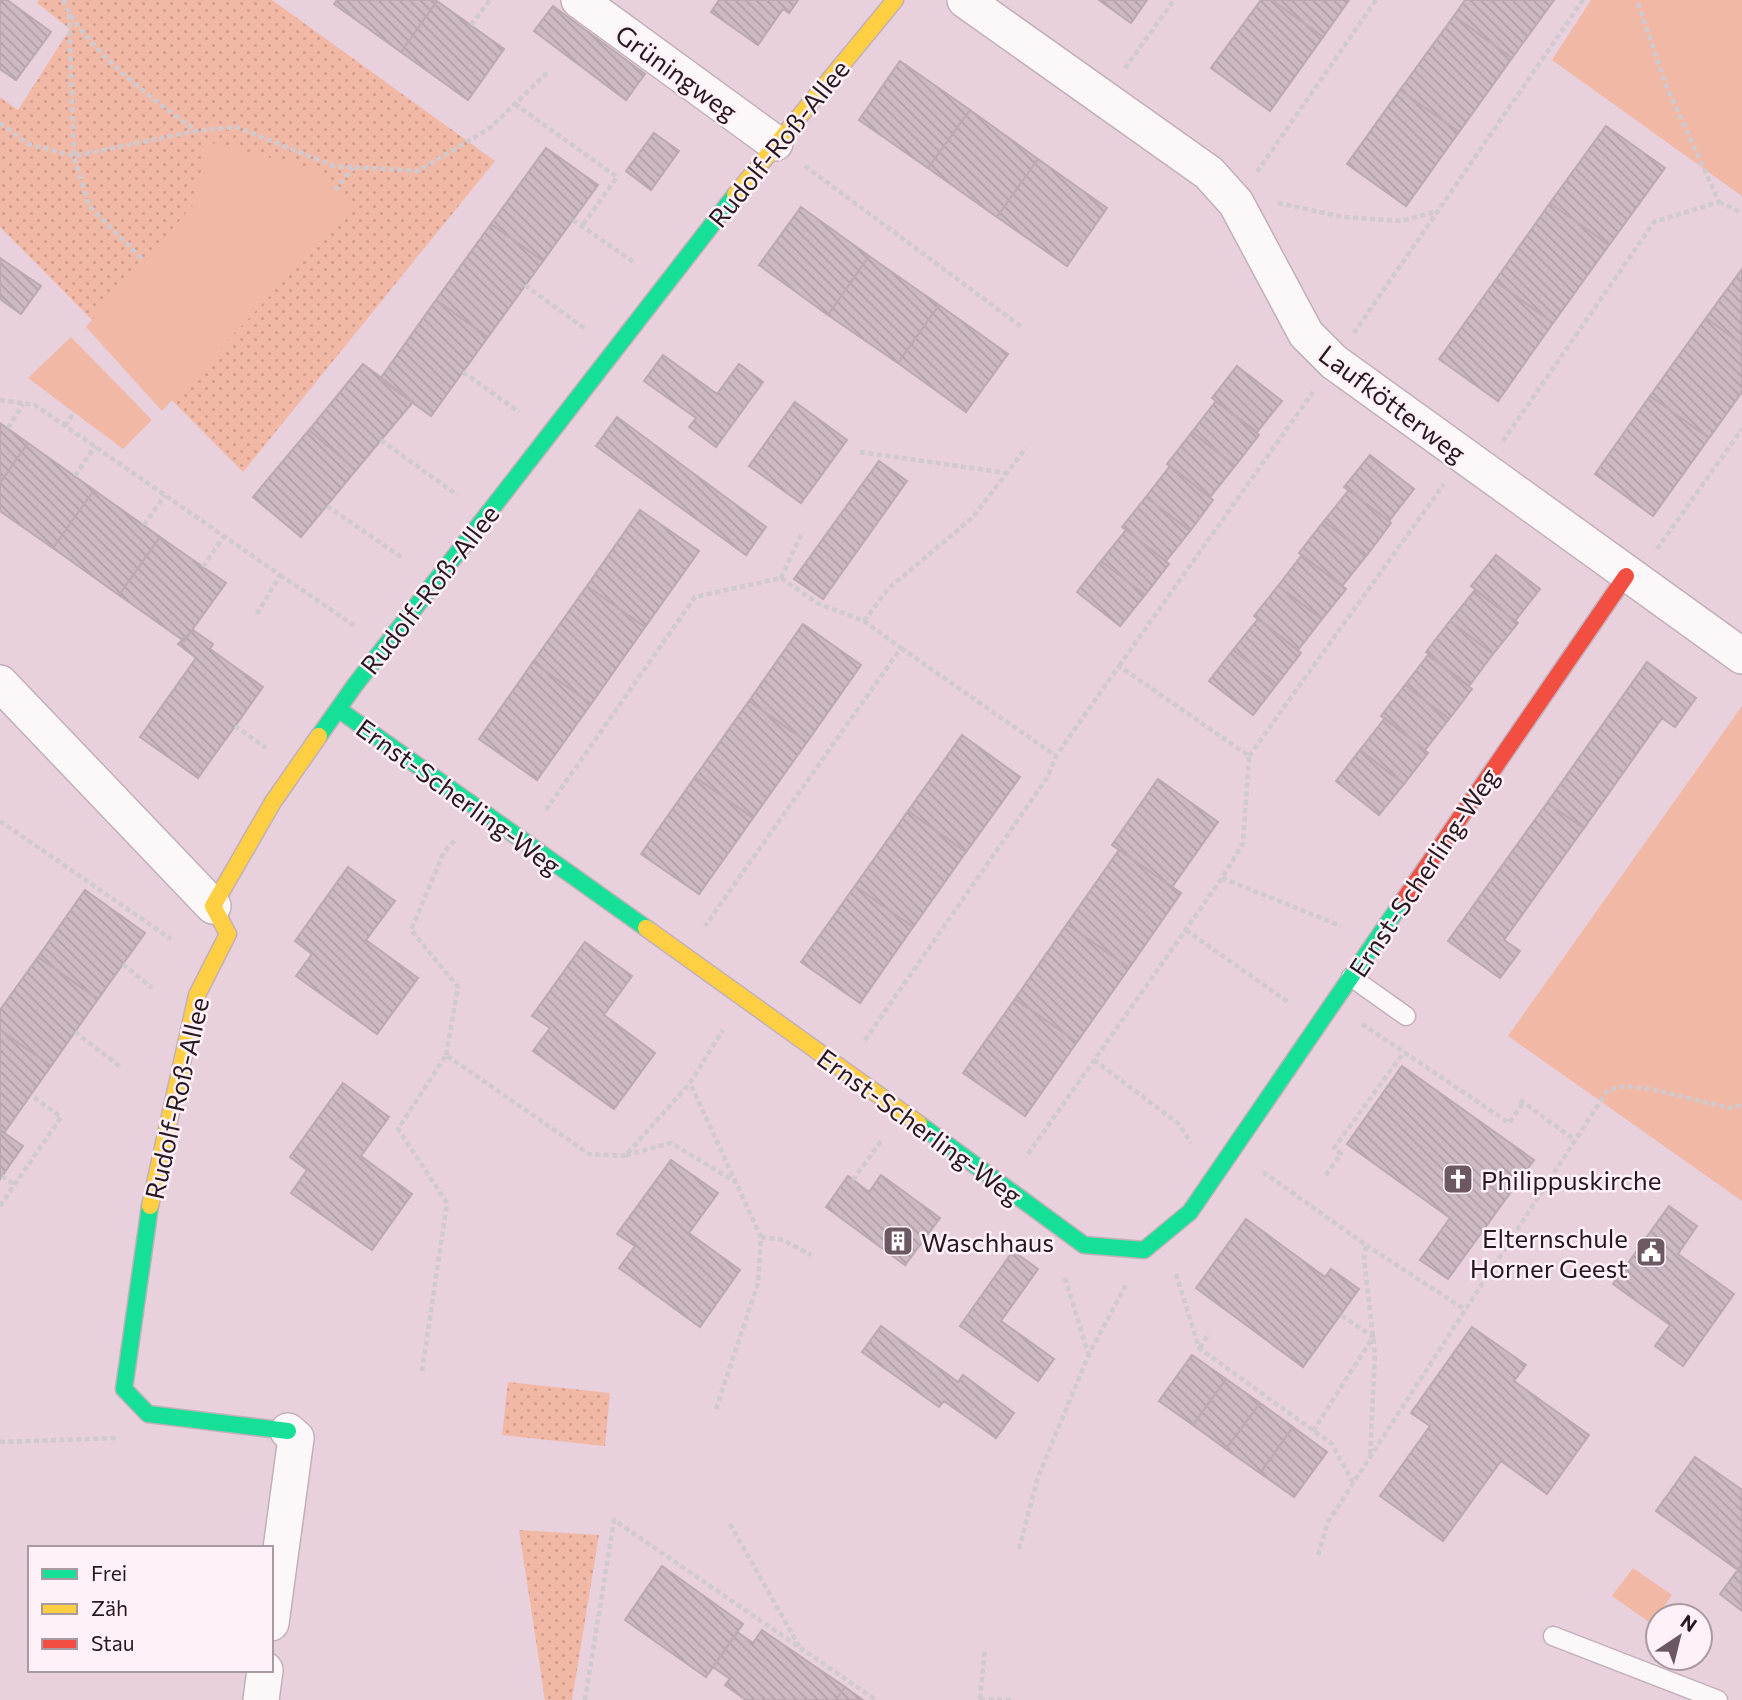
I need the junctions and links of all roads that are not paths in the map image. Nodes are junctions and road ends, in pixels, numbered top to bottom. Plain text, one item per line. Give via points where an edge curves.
1 (579, 0) edge
2 (895, 0) edge
3 (965, 0) edge
4 (775, 143) junction
5 (1630, 578) junction
6 (1742, 656) edge
7 (0, 683) edge
8 (338, 709) junction
9 (213, 906) junction
10 (1351, 977) junction
11 (1406, 1016) dead end
12 (288, 1431) joint
13 (273, 1608) edge
14 (1553, 1636) dead end
15 (265, 1672) edge
16 (261, 1700) edge
17 (1718, 1700) edge

1 - 4 street, Grüningweg
2 - 4 street, Rudolf-Roß-Allee
3 - 5 street, Laufkötterweg via 1209,173 1236,203 1306,334 1334,362
4 - 8 street, Rudolf-Roß-Allee
5 - 6 street, Laufkötterweg
5 - 10 street, Ernst-Scherling-Weg
7 - 9 street
8 - 9 street, Rudolf-Roß-Allee via 273,802
8 - 10 street, Ernst-Scherling-Weg via 1084,1245 1144,1250 1189,1212
9 - 12 street, Rudolf-Roß-Allee via 228,934 197,995 151,1199 124,1389 149,1414
10 - 11 lane
12 - 13 street via 296,1438
14 - 17 lane
15 - 16 street

